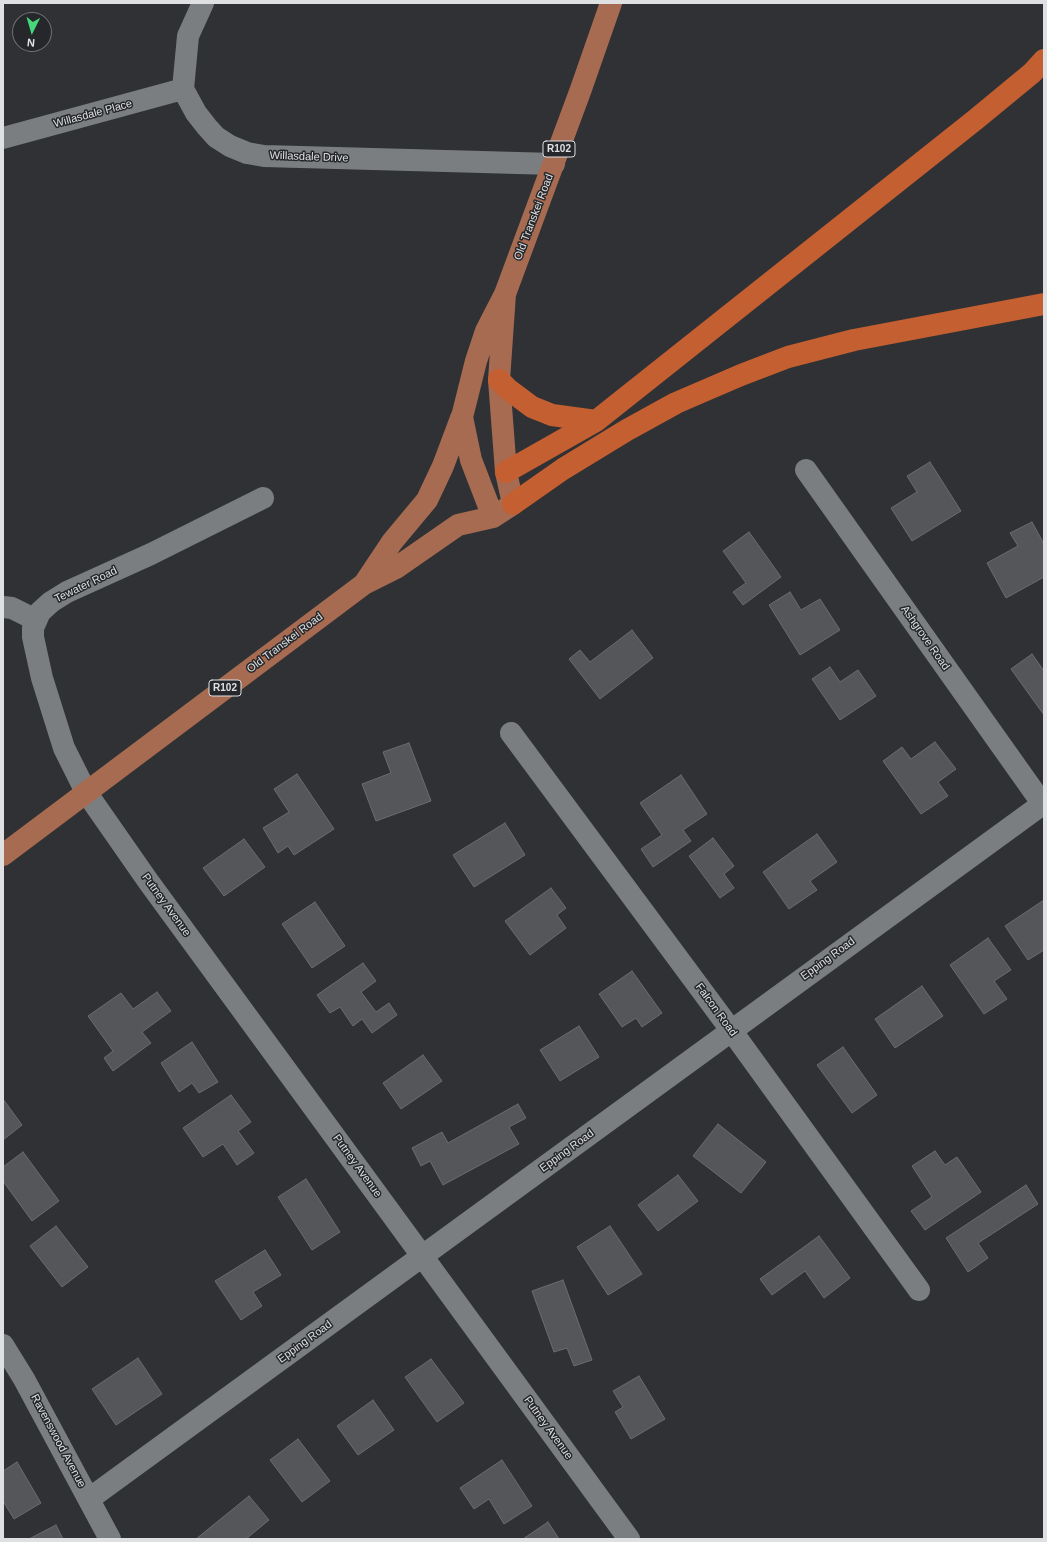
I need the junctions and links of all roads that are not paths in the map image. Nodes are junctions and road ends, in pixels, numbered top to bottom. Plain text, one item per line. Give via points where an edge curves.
1 (203, 3) edge
2 (611, 3) edge
3 (1044, 60) edge
4 (183, 89) junction
5 (3, 138) edge
6 (554, 164) junction
7 (505, 294) junction
8 (1044, 304) edge
9 (499, 380) junction
10 (462, 417) junction
11 (596, 420) junction
12 (806, 470) dead end
13 (506, 472) junction
14 (480, 487) junction
15 (263, 498) dead end
16 (513, 504) junction
17 (493, 517) junction
18 (458, 525) junction
19 (364, 584) junction
20 (3, 607) edge
21 (36, 620) junction
22 (511, 733) dead end
23 (86, 792) junction
24 (1043, 804) edge
25 (3, 855) edge
26 (731, 1030) junction
27 (423, 1257) junction
28 (919, 1290) dead end
29 (3, 1345) edge
30 (89, 1499) junction
31 (110, 1539) edge
32 (629, 1539) edge

1 - 4 street via 188,36
2 - 6 main road, Old Transkei Road / R102
3 - 11 highway via 975,120
4 - 5 street, Willasdale Place
4 - 6 street, Willasdale Drive via 196,113 216,137 247,153 283,157
6 - 7 main road, Old Transkei Road / R102
7 - 9 main road, Old Transkei Road / R102
7 - 10 main road, Old Transkei Road / R102 via 486,331
8 - 16 highway via 854,340 788,357 676,403 563,469
9 - 11 highway via 532,407 552,416
9 - 13 main road, Old Transkei Road / R102
10 - 14 main road, Old Transkei Road
10 - 19 main road via 427,500 392,542
11 - 13 highway
12 - 24 street, Ashgrove Road
13 - 14 main road, Old Transkei Road / R102
13 - 16 main road, Old Transkei Road / R102
14 - 17 main road, Old Transkei Road
14 - 18 main road, Old Transkei Road / R102
15 - 21 street, Tewater Road via 151,554 67,592 51,602 40,612
16 - 17 main road, Old Transkei Road / R102
17 - 18 main road, Old Transkei Road / R102
18 - 19 main road, Old Transkei Road / R102 via 396,568
19 - 23 main road, Old Transkei Road / R102
20 - 21 street via 12,608
21 - 23 street via 33,637 42,678 64,748
22 - 26 street, Falcon Road
23 - 25 main road, Old Transkei Road / R102
23 - 27 street, Putney Avenue via 148,881
24 - 26 street, Epping Road
26 - 27 street, Epping Road
26 - 28 street, Falcon Road
27 - 30 street, Epping Road
27 - 32 street, Putney Avenue
29 - 30 street, Ravenswood Avenue
30 - 31 street, Ravenswood Avenue

